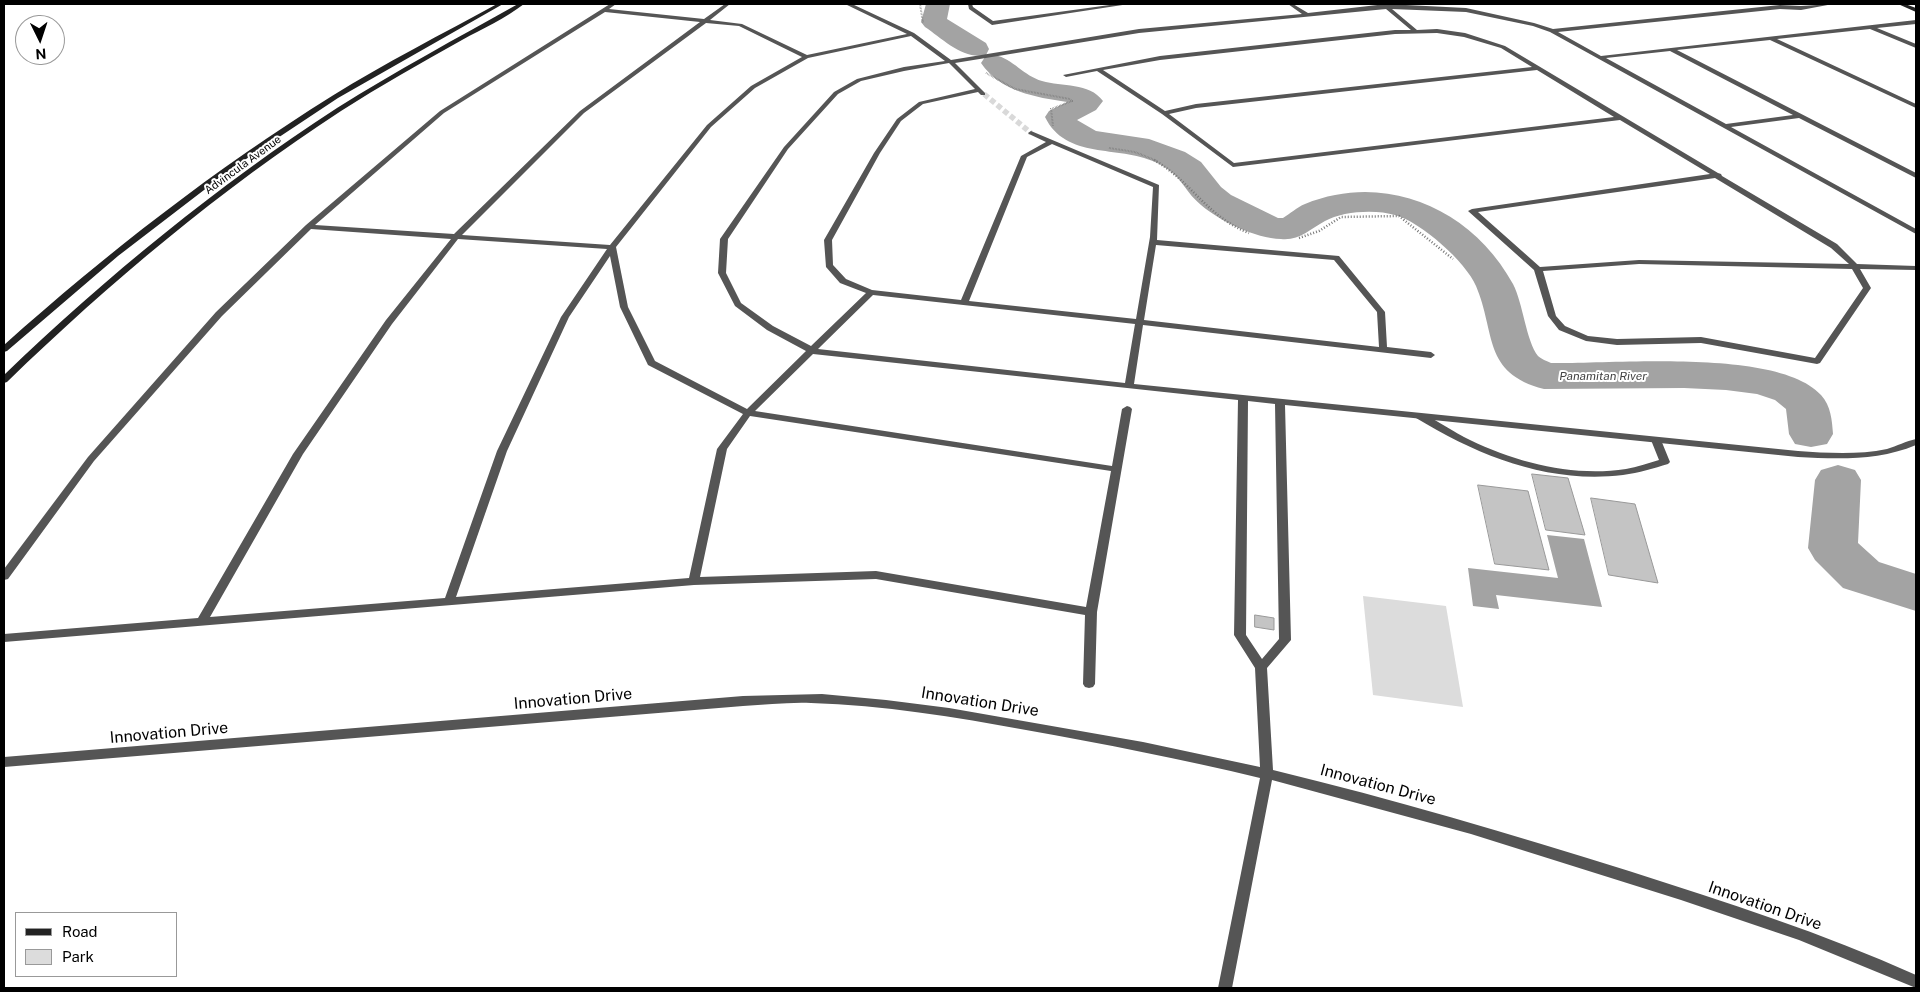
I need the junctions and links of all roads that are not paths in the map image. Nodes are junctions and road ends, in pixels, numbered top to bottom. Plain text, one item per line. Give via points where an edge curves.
1 (500, 4) edge
2 (521, 4) edge
3 (613, 4) edge
4 (728, 4) edge
5 (848, 4) edge
6 (970, 4) edge
7 (1126, 4) edge
8 (1290, 4) edge
9 (1830, 4) edge
10 (1901, 4) edge
11 (1385, 5) edge
12 (1782, 5) edge
13 (604, 10) junction
14 (1916, 10) edge
15 (1306, 14) junction
16 (704, 22) junction
17 (1916, 22) edge
18 (1871, 27) junction
19 (1415, 31) junction
20 (1552, 32) junction
21 (912, 34) junction
22 (1772, 38) junction
23 (1916, 46) edge
24 (1671, 49) junction
25 (806, 57) junction
26 (1601, 57) junction
27 (951, 62) junction
28 (1536, 68) junction
29 (1098, 69) junction
30 (1066, 75) dead end
31 (1916, 106) edge
32 (1164, 113) junction
33 (1799, 116) junction
34 (1619, 118) junction
35 (1726, 126) junction
36 (1031, 133) tunnel mouth
37 (1049, 143) junction
38 (1719, 175) junction
39 (1916, 176) edge
40 (309, 227) junction
41 (1916, 232) edge
42 (456, 237) junction
43 (1152, 242) junction
44 (612, 248) junction
45 (1854, 265) junction
46 (1916, 268) edge
47 (1538, 269) junction
48 (871, 292) junction
49 (964, 303) junction
50 (1140, 321) junction
51 (4, 349) edge
52 (1383, 349) junction
53 (813, 351) junction
54 (1431, 355) dead end
55 (4, 380) edge
56 (1129, 386) junction
57 (1244, 398) junction
58 (1280, 402) junction
59 (1127, 409) dead end
60 (748, 414) junction
61 (1419, 416) junction
62 (1656, 440) junction
63 (1916, 442) edge
64 (1115, 469) junction
65 (4, 576) edge
66 (694, 581) junction
67 (449, 601) junction
68 (1092, 612) junction
69 (202, 621) junction
70 (4, 638) edge
71 (1261, 667) junction
72 (1089, 684) dead end
73 (4, 762) edge
74 (1267, 772) junction
75 (1916, 982) edge
76 (1225, 988) edge

1 - 51 main road, Advincula Avenue via 342,93 245,157 119,251
2 - 55 main road, Advincula Avenue via 354,100 257,166 107,283
3 - 13 street
4 - 16 street
5 - 21 street
6 - 7 street via 992,22
8 - 15 street
9 - 12 street via 1801,8
10 - 14 main road
11 - 15 street
11 - 19 street
11 - 20 street via 1466,10
12 - 20 street
13 - 16 street
13 - 40 street via 442,112
15 - 27 street via 1139,31
16 - 25 street via 740,25
16 - 42 street via 582,112
17 - 18 street
18 - 22 street
18 - 23 street
19 - 28 street via 1482,40 1503,48
19 - 29 street via 1160,58
20 - 26 street
21 - 25 street
21 - 27 street
22 - 24 street
22 - 31 street
24 - 26 street
24 - 33 street
25 - 44 street via 753,87 709,126
26 - 35 street
27 - 48 street via 981,92 921,104 899,120 828,240 829,264 843,281
27 - 53 street via 859,80 836,93 786,148 724,239 722,273 738,304 770,328
28 - 32 street via 1196,106
28 - 34 street
29 - 30 street
29 - 32 street
32 - 34 street via 1233,165
33 - 35 street
33 - 39 street
34 - 38 street
35 - 41 street
36 - 37 street
37 - 43 street via 1156,186
37 - 49 street via 1024,156
38 - 45 street via 1834,246
38 - 47 street via 1472,211
40 - 42 street
40 - 65 street via 219,314 90,459
42 - 44 street
42 - 69 street via 388,322 298,454
43 - 50 street
43 - 52 street via 1336,258 1381,312
44 - 60 street via 624,307 651,363
44 - 67 street via 565,317 502,451
45 - 46 street
45 - 47 street via 1639,262
45 - 47 street via 1867,288 1817,361 1701,340 1617,342 1586,338 1562,328 1552,316
48 - 49 street
48 - 53 street
49 - 50 street
50 - 52 street
50 - 56 street
52 - 54 street
53 - 56 street
53 - 60 street
56 - 57 street
57 - 58 street
57 - 71 street via 1240,635
58 - 61 street
58 - 71 street via 1285,640
59 - 64 street
60 - 64 street
60 - 66 street via 722,449
61 - 62 street
61 - 62 street via 1478,450 1527,467 1576,473 1624,472 1665,462
62 - 63 street via 1853,456
64 - 68 street
66 - 67 street
66 - 68 street via 876,575
67 - 69 street
68 - 72 street
69 - 70 street
71 - 74 street
73 - 74 street, Innovation Drive via 743,701 820,698 995,719
74 - 75 street, Innovation Drive via 1395,805 1664,888 1798,934
74 - 76 street

